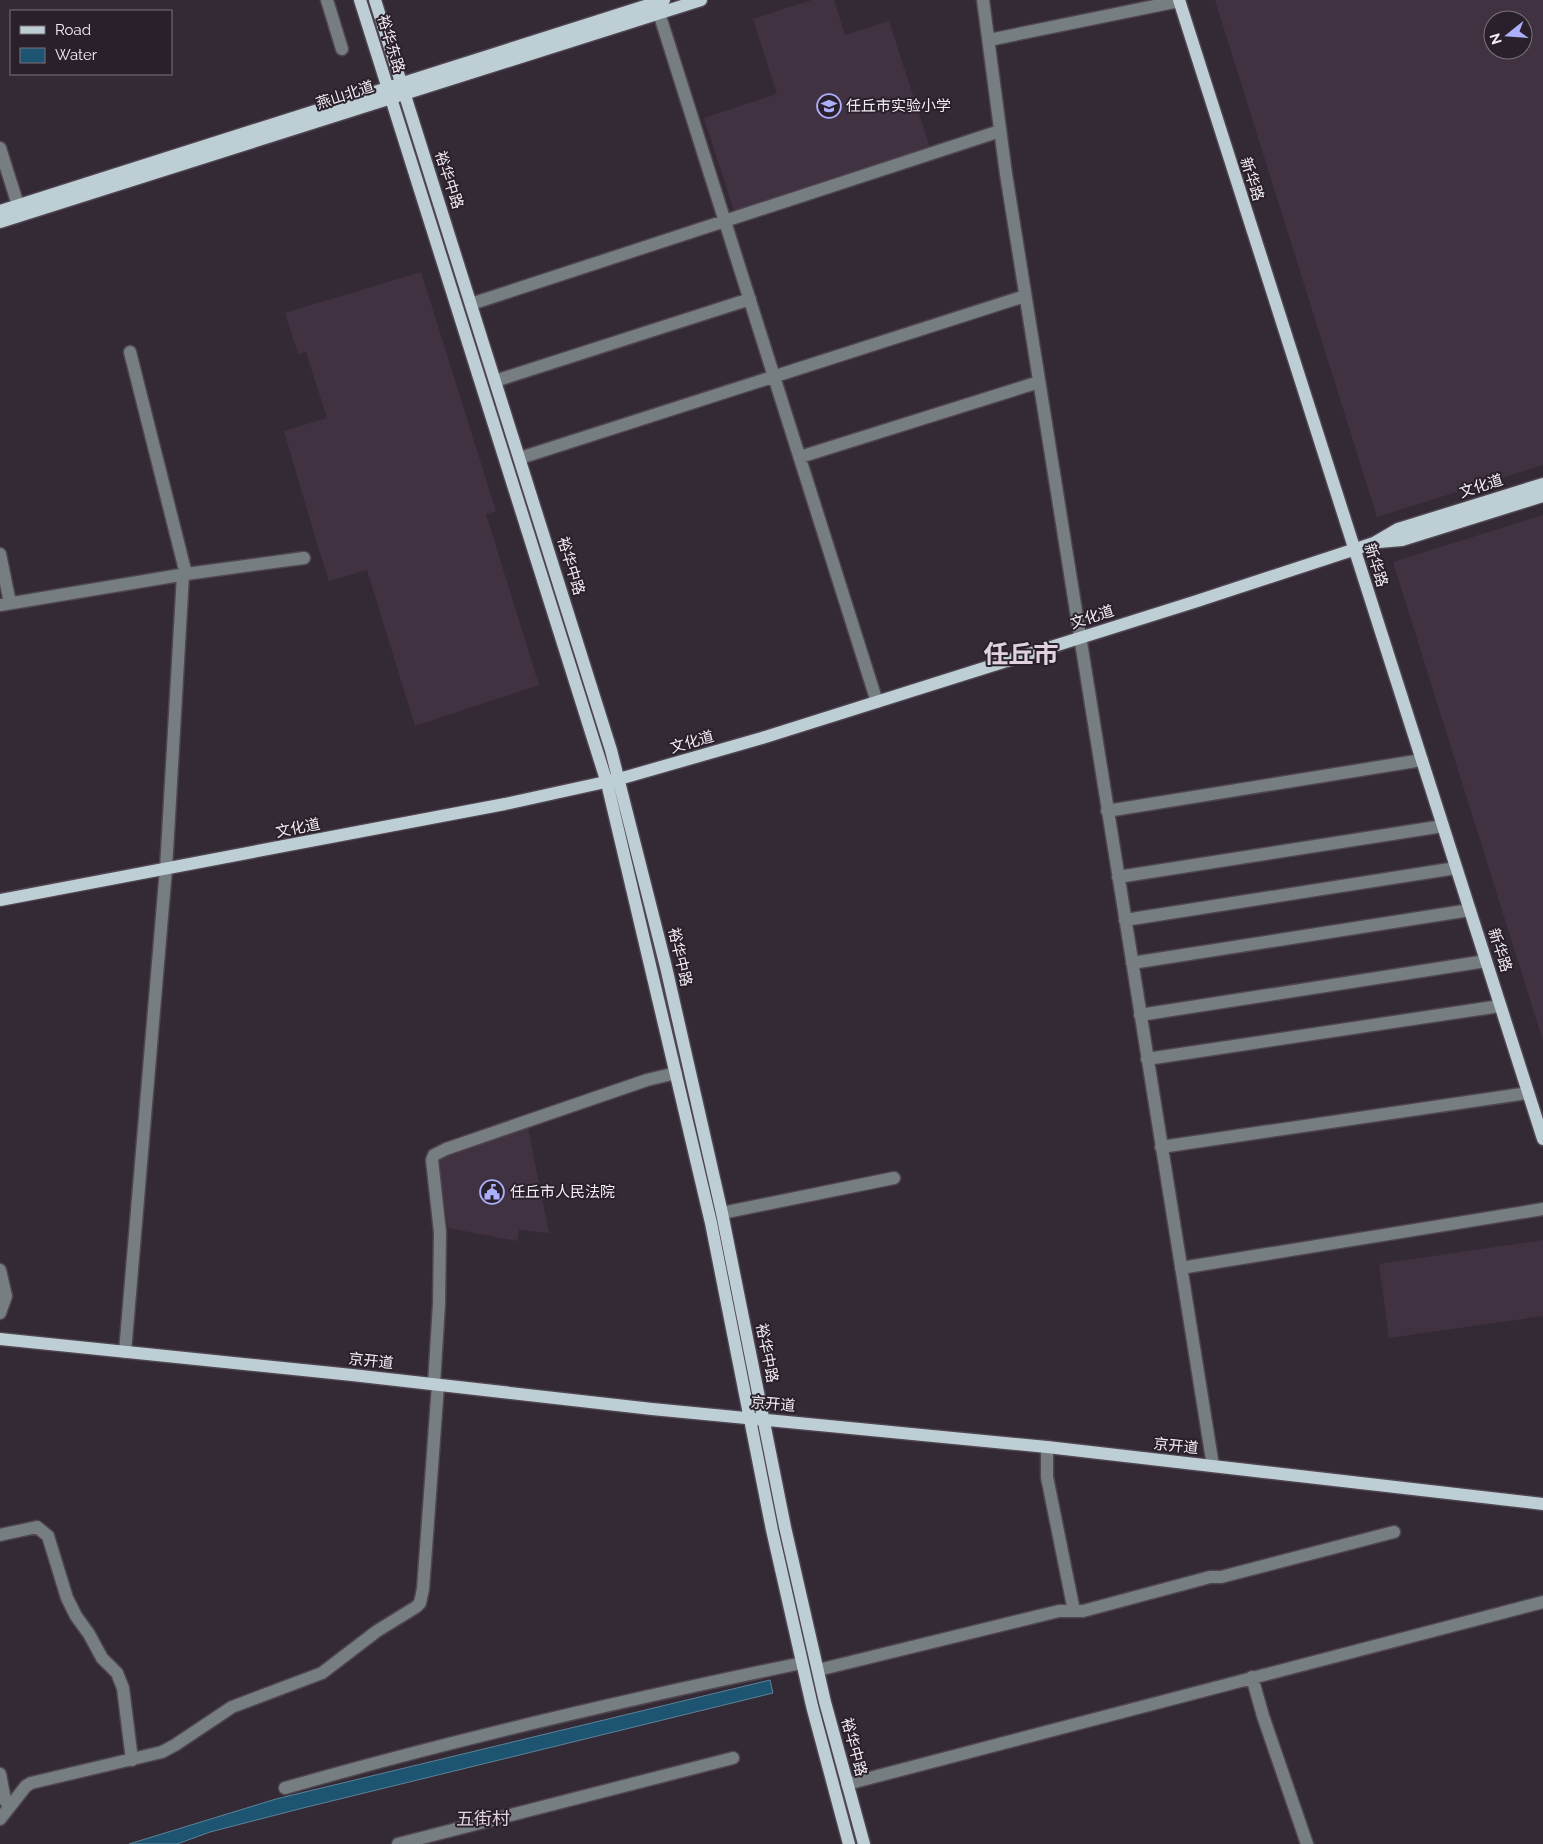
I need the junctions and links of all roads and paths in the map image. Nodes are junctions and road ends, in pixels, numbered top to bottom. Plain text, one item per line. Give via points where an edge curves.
1 (327, 0) edge
2 (360, 0) edge
3 (375, 0) edge
4 (664, 0) edge
5 (701, 0) edge
6 (983, 0) edge
7 (1179, 0) edge
8 (659, 13) junction
9 (989, 40) junction
10 (342, 49) dead end
11 (403, 88) junction
12 (389, 92) junction
13 (1000, 131) junction
14 (0, 148) edge
15 (18, 205) junction
16 (0, 211) edge
17 (725, 221) junction
18 (0, 222) edge
19 (1025, 296) junction
20 (750, 299) junction
21 (471, 304) junction
22 (130, 352) dead end
23 (774, 376) junction
24 (495, 380) junction
25 (1039, 382) junction
26 (800, 457) junction
27 (520, 458) junction
28 (1543, 484) edge
29 (1543, 496) edge
30 (1374, 543) junction
31 (1354, 549) junction
32 (0, 554) edge
33 (304, 558) dead end
34 (185, 575) junction
35 (5, 604) edge
36 (1080, 638) junction
37 (877, 702) junction
38 (1422, 760) junction
39 (613, 781) junction
40 (1107, 811) junction
41 (1443, 826) junction
42 (1456, 868) junction
43 (166, 869) junction
44 (1118, 877) junction
45 (0, 900) edge
46 (1470, 910) junction
47 (1125, 920) junction
48 (1486, 961) junction
49 (1132, 963) junction
50 (1500, 1006) junction
51 (1140, 1016) junction
52 (1147, 1060) junction
53 (676, 1073) junction
54 (1528, 1093) junction
55 (1543, 1139) edge
56 (1161, 1147) junction
57 (894, 1178) dead end
58 (1543, 1209) edge
59 (722, 1213) junction
60 (1181, 1268) junction
61 (0, 1270) edge
62 (0, 1313) edge
63 (0, 1339) edge
64 (125, 1352) junction
65 (436, 1384) junction
66 (750, 1419) junction
67 (764, 1420) junction
68 (1048, 1447) junction
69 (1213, 1466) junction
70 (1543, 1504) edge
71 (1394, 1532) dead end
72 (0, 1534) edge
73 (1543, 1602) edge
74 (1074, 1611) junction
75 (802, 1664) junction
76 (818, 1670) junction
77 (1252, 1677) junction
78 (733, 1758) dead end
79 (132, 1760) junction
80 (0, 1774) edge
81 (847, 1784) junction
82 (285, 1788) dead end
83 (9, 1807) junction
84 (0, 1819) edge
85 (398, 1844) edge
86 (849, 1844) edge
87 (864, 1844) edge
88 (1307, 1844) edge

1 - 10 street
2 - 12 main road, 裕华东路
3 - 11 main road, 裕华东路
4 - 11 main road, 燕山北道
5 - 8 main road, 燕山北道
6 - 9 street
7 - 9 street
7 - 31 main road, 新华路
8 - 11 main road, 燕山北道
8 - 17 street
9 - 13 street
11 - 12 main road, 燕山北道
11 - 21 main road, 裕华中路
12 - 15 main road, 燕山北道
12 - 18 main road, 燕山北道
12 - 39 main road, 裕华中路
13 - 17 street
13 - 19 street
14 - 15 street
15 - 16 main road, 燕山北道
17 - 20 street
17 - 21 street
19 - 23 street
19 - 25 street
20 - 23 street
20 - 24 street
21 - 24 main road, 裕华中路
22 - 34 street
23 - 26 street
23 - 27 street
24 - 27 main road, 裕华中路
25 - 26 street
25 - 36 street
26 - 37 street
27 - 39 main road, 裕华中路
28 - 30 main road, 文化道 via 1398,529
29 - 30 main road, 文化道 via 1402,540
30 - 31 main road, 文化道
31 - 36 main road, 文化道
31 - 38 main road, 新华路
32 - 35 street
33 - 34 street
34 - 35 street
34 - 43 street
36 - 37 main road, 文化道
36 - 40 street
37 - 39 main road, 文化道
38 - 40 street
38 - 41 main road, 新华路
39 - 43 main road, 文化道
39 - 53 main road, 裕华中路
39 - 59 main road, 裕华中路 via 666,967
40 - 44 street
41 - 42 main road, 新华路
41 - 44 street
42 - 46 main road, 新华路
42 - 47 street
43 - 45 main road, 文化道
43 - 64 street
44 - 47 street
46 - 48 main road, 新华路
46 - 49 street
47 - 49 street
48 - 50 main road, 新华路
48 - 51 street
49 - 51 street
50 - 52 street
50 - 54 main road, 新华路
51 - 52 street
52 - 56 street
53 - 65 street via 647,1080 434,1155 440,1232
53 - 66 main road, 裕华中路 via 711,1223
54 - 55 main road, 新华路
54 - 56 street
56 - 60 street
57 - 59 street
58 - 60 street
59 - 67 main road, 裕华中路
60 - 69 street
61 - 62 street via 6,1296
63 - 64 main road, 京开道
64 - 65 main road, 京开道
65 - 66 main road, 京开道
65 - 79 street via 420,1603 377,1631 322,1674 232,1707 168,1749
66 - 67 main road, 京开道
66 - 75 main road, 裕华中路
67 - 68 main road, 京开道
67 - 76 main road, 裕华中路
68 - 69 main road, 京开道
68 - 74 street via 1047,1477
69 - 70 main road, 京开道
71 - 74 street
72 - 79 street via 37,1527 48,1536 71,1607 102,1658 117,1673 123,1688
73 - 77 street
74 - 76 street via 1059,1611
75 - 82 street via 546,1720
75 - 86 main road, 裕华中路
76 - 81 main road, 裕华中路
77 - 81 street
77 - 88 street
78 - 85 street
79 - 83 street via 31,1783
80 - 83 street
81 - 87 main road, 裕华中路
83 - 84 street

